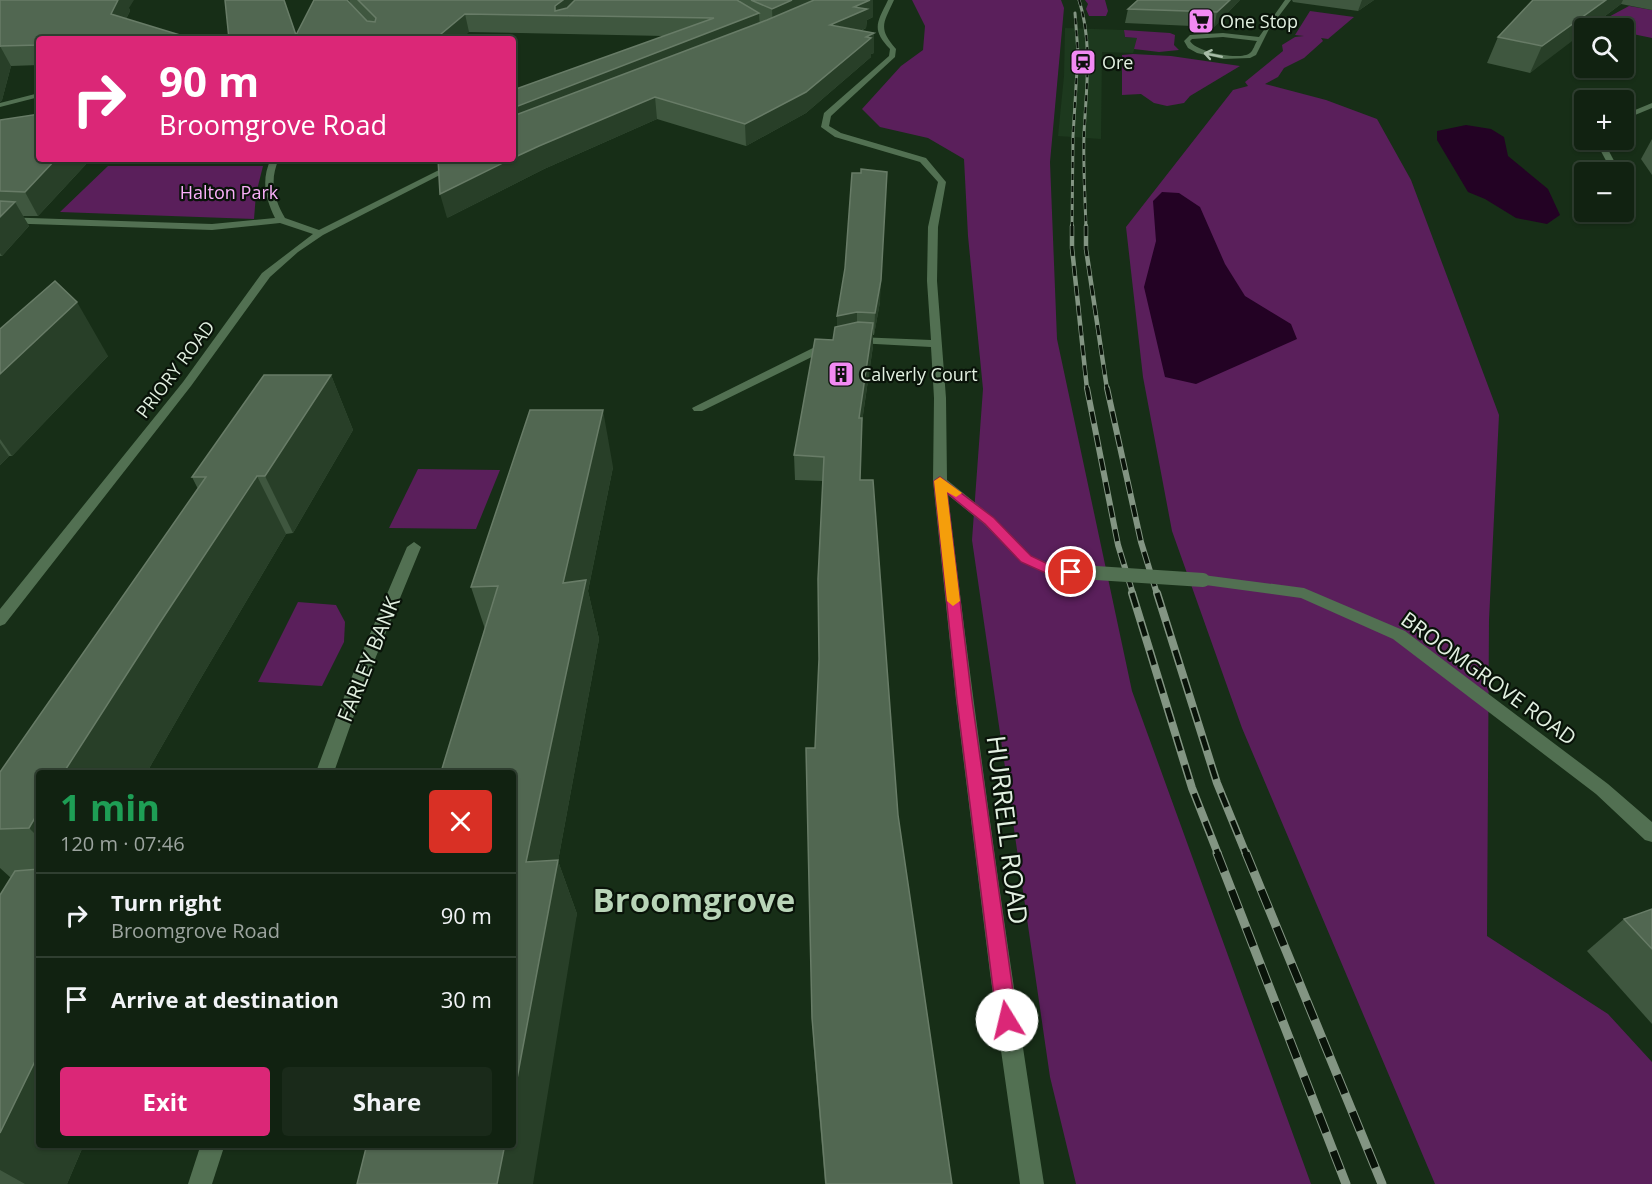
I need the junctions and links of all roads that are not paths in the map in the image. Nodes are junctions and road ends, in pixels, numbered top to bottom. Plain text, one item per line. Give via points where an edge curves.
1 (891, 0) edge
2 (1288, 0) edge
3 (1260, 39) junction
4 (36, 96) edge
5 (0, 105) edge
6 (1652, 105) edge
7 (1634, 113) edge
8 (274, 162) edge
9 (461, 162) edge
10 (0, 220) edge
11 (280, 220) junction
12 (320, 233) junction
13 (936, 344) junction
14 (698, 408) dead end
15 (940, 481) junction
16 (414, 547) dead end
17 (0, 620) edge
18 (326, 770) edge
19 (1652, 834) edge
20 (212, 1148) edge
21 (200, 1184) edge
22 (1032, 1184) edge

1 - 13 street via 880,24 880,36 893,49 892,57 827,116 825,127 838,135 923,160 942,182 933,227
2 - 3 street
3 -> 3 street via 1254,54 1240,58 1198,52 1187,41 1201,35
4 - 5 street
6 - 7 street
8 - 11 street via 269,183 271,202
9 - 12 street, PRIORY ROAD
10 - 11 street via 212,226
11 - 12 street
12 - 17 street, PRIORY ROAD via 266,275 187,384
13 - 14 street via 857,340 825,346
13 - 15 street
15 - 19 street, BROOMGROVE ROAD, bridge via 981,514 1026,559 1050,570 1203,580 1304,593 1399,635 1602,789
15 - 22 street, HURRELL ROAD via 998,962
16 - 18 street, FARLEY BANK
20 - 21 street

